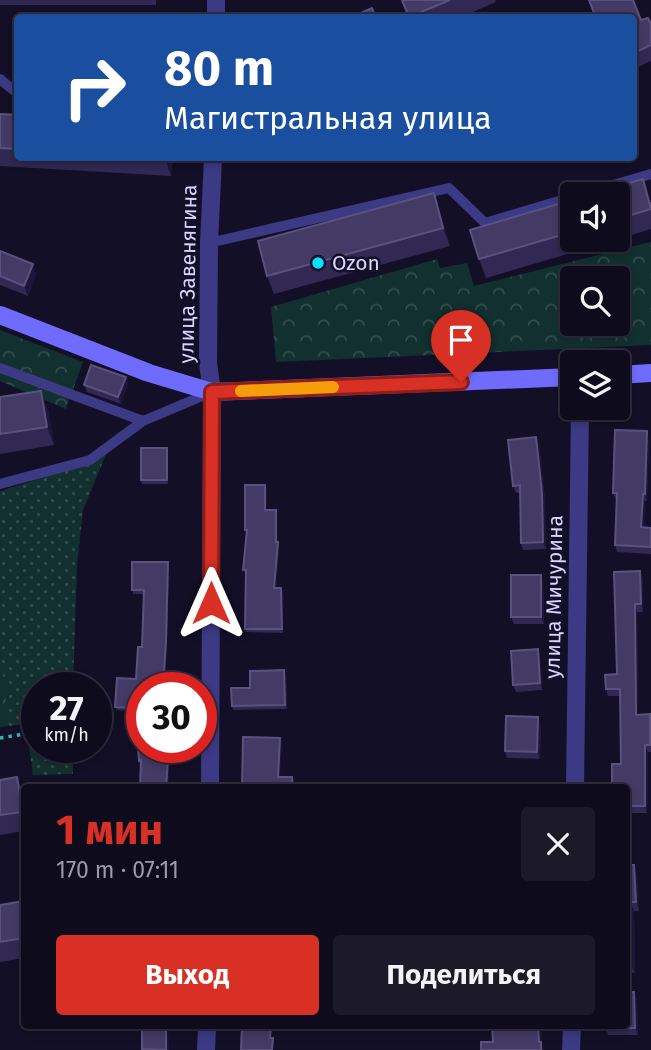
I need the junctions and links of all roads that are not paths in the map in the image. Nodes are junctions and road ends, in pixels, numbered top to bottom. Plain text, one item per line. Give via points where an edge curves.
1 (0, 79) edge
2 (14, 91) edge
3 (213, 161) edge
4 (651, 174) edge
5 (623, 182) edge
6 (560, 201) edge
7 (209, 243) junction
8 (0, 314) edge
9 (0, 368) edge
10 (651, 373) edge
11 (630, 374) edge
12 (560, 378) edge
13 (212, 392) junction
14 (580, 420) edge
15 (143, 421) junction
16 (0, 484) edge
17 (210, 784) edge
18 (575, 784) edge
19 (207, 1029) edge
20 (572, 1029) edge
21 (206, 1050) edge
22 (571, 1050) edge

1 - 2 lane
3 - 7 street, улица Завенягина
4 - 5 lane
6 - 7 lane via 485,223 449,188
7 - 13 street, улица Завенягина
8 - 13 main road via 149,373
9 - 15 lane
10 - 11 main road
12 - 13 main road
13 - 15 lane
13 - 17 street, улица Завенягина
14 - 18 street, улица Мичурина
15 - 16 lane via 90,460
19 - 21 street
20 - 22 street

